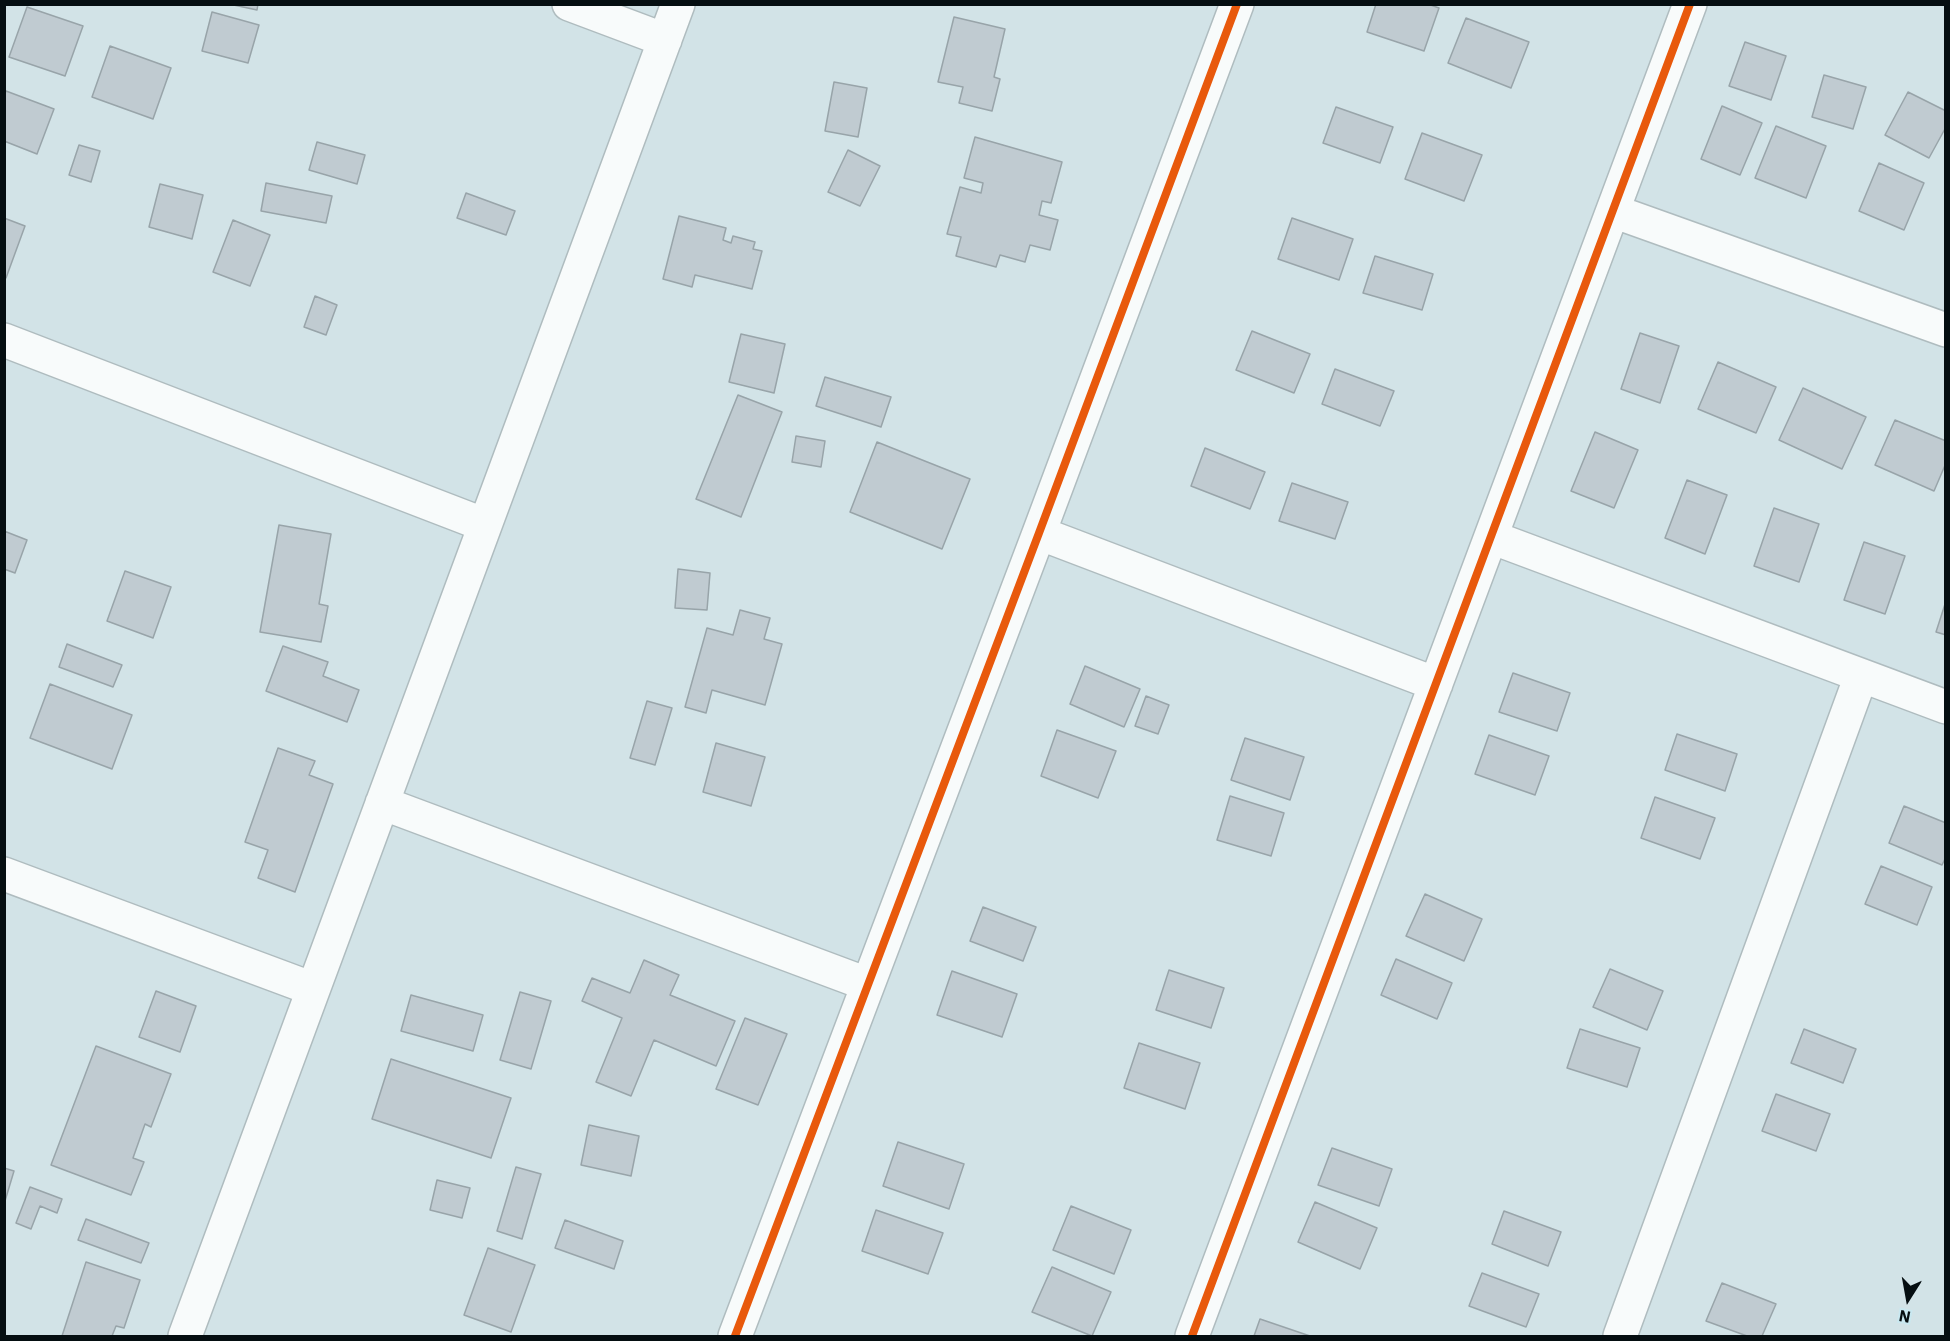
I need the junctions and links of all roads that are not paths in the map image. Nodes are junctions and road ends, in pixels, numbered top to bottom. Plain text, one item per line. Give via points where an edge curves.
1 (569, 4) edge
2 (678, 4) edge
3 (1237, 4) edge
4 (1690, 4) edge
5 (664, 40) junction
6 (1613, 211) junction
7 (1946, 330) edge
8 (4, 340) edge
9 (485, 525) junction
10 (1039, 533) junction
11 (1491, 537) junction
12 (1861, 675) junction
13 (1436, 684) junction
14 (1946, 707) edge
15 (382, 803) junction
16 (4, 874) edge
17 (867, 984) junction
18 (313, 989) junction
19 (185, 1336) edge
20 (735, 1336) edge
21 (1192, 1336) edge
22 (1620, 1336) edge

1 - 5 street
2 - 5 street
3 - 10 street
4 - 6 street
5 - 9 street
6 - 7 street
6 - 11 street
8 - 9 street
9 - 15 street
10 - 13 street
10 - 17 street
11 - 12 street
11 - 13 street
12 - 14 street
12 - 22 street
13 - 21 street
15 - 17 street
15 - 18 street
16 - 18 street
17 - 20 street
18 - 19 street

